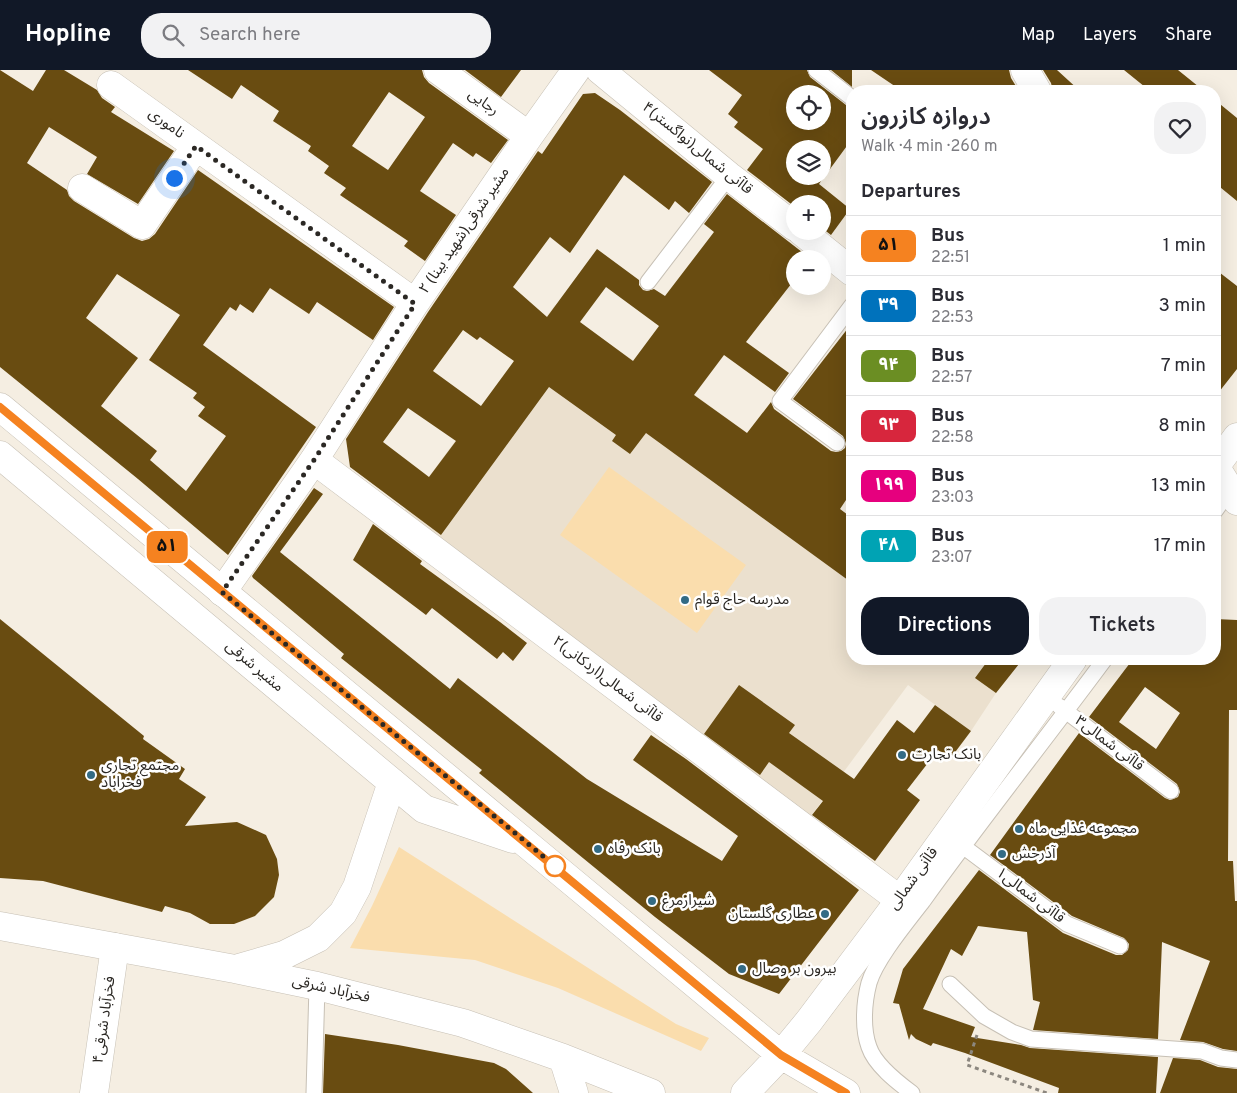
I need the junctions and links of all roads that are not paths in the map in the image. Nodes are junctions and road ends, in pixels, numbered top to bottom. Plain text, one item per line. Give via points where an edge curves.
1 (438, 70) edge
2 (576, 70) edge
3 (600, 70) edge
4 (816, 70) edge
5 (1025, 70) edge
6 (111, 85) dead end
7 (1034, 85) edge
8 (846, 93) edge
9 (529, 136) junction
10 (196, 146) junction
11 (729, 176) junction
12 (82, 188) dead end
13 (786, 220) edge
14 (812, 240) edge
15 (846, 267) edge
16 (648, 282) dead end
17 (415, 304) junction
18 (846, 312) edge
19 (0, 407) edge
20 (1237, 437) edge
21 (837, 443) dead end
22 (0, 455) edge
23 (1221, 459) edge
24 (314, 460) junction
25 (1221, 479) edge
26 (1230, 496) edge
27 (222, 592) junction
28 (1071, 665) edge
29 (1098, 665) edge
30 (330, 681) junction
31 (1056, 704) junction
32 (305, 710) junction
33 (392, 782) junction
34 (1171, 791) dead end
35 (955, 840) junction
36 (528, 844) junction
37 (900, 900) junction
38 (0, 926) edge
39 (1120, 946) dead end
40 (115, 947) junction
41 (235, 969) junction
42 (950, 984) dead end
43 (317, 986) junction
44 (781, 1055) junction
45 (563, 1058) junction
46 (1237, 1060) edge
47 (94, 1093) edge
48 (314, 1093) edge
49 (574, 1093) edge
50 (651, 1093) edge
51 (745, 1093) edge
52 (846, 1093) edge
53 (912, 1093) edge

1 - 9 main road, رجایی
2 - 9 main road, ۲ مشیر شرقی(شهید بینا)
3 - 11 main road, ۴قاآنی شمالی(نواگستر)
4 - 8 lane
5 - 7 main road
6 - 10 main road, ناموری
9 - 17 main road, ۲ مشیر شرقی(شهید بینا)
10 - 12 main road via 142,225
10 - 17 main road, ناموری
11 - 13 main road, ۴قاآنی شمالی(نواگستر)
11 - 16 lane
14 - 15 main road
17 - 24 main road, ۲ مشیر شرقی(شهید بینا)
18 - 21 lane via 780,401
19 - 27 main road, مشیر شرقی
20 - 23 main road
22 - 32 main road, مشیر شرقی
24 - 27 main road, ۲ مشیر شرقی(شهید بینا)
24 - 37 main road, ۲قاآنی شمالی(اردکانی)
25 - 26 main road
27 - 30 main road, مشیر شرقی
28 - 31 main road, قاآنی شمالی
29 - 31 lane
30 - 32 main road
30 - 36 main road, مشیر شرقی
31 - 34 lane, قاآنی شمالی۳
31 - 35 main road, قاآنی شمالی
32 - 33 main road, مشیر شرقی
33 - 36 main road, مشیر شرقی via 424,809
33 - 41 main road via 357,886 344,913 318,938 284,955
35 - 37 main road, قاآنی شمالی
35 - 39 lane, قاآنی شمالی۱ via 1067,924
35 - 53 lane via 884,955 870,981 866,1000 865,1026 869,1047 886,1072
36 - 44 main road, مشیر شرقی
37 - 44 main road, قاآنی شمالی
38 - 40 main road, فخرآباد شرقی
40 - 41 main road, فخرآباد شرقی
40 - 47 main road, فخرآباد شرقی۴
41 - 43 main road, فخرآباد شرقی
42 - 46 lane via 984,1016 1031,1039 1202,1051
43 - 45 main road, فخرآباد شرقی via 463,1023
43 - 48 lane
44 - 51 main road, قاآنی شمالی
44 - 52 main road, مشیر شرقی
45 - 49 main road
45 - 50 main road, فخرآباد شرقی

